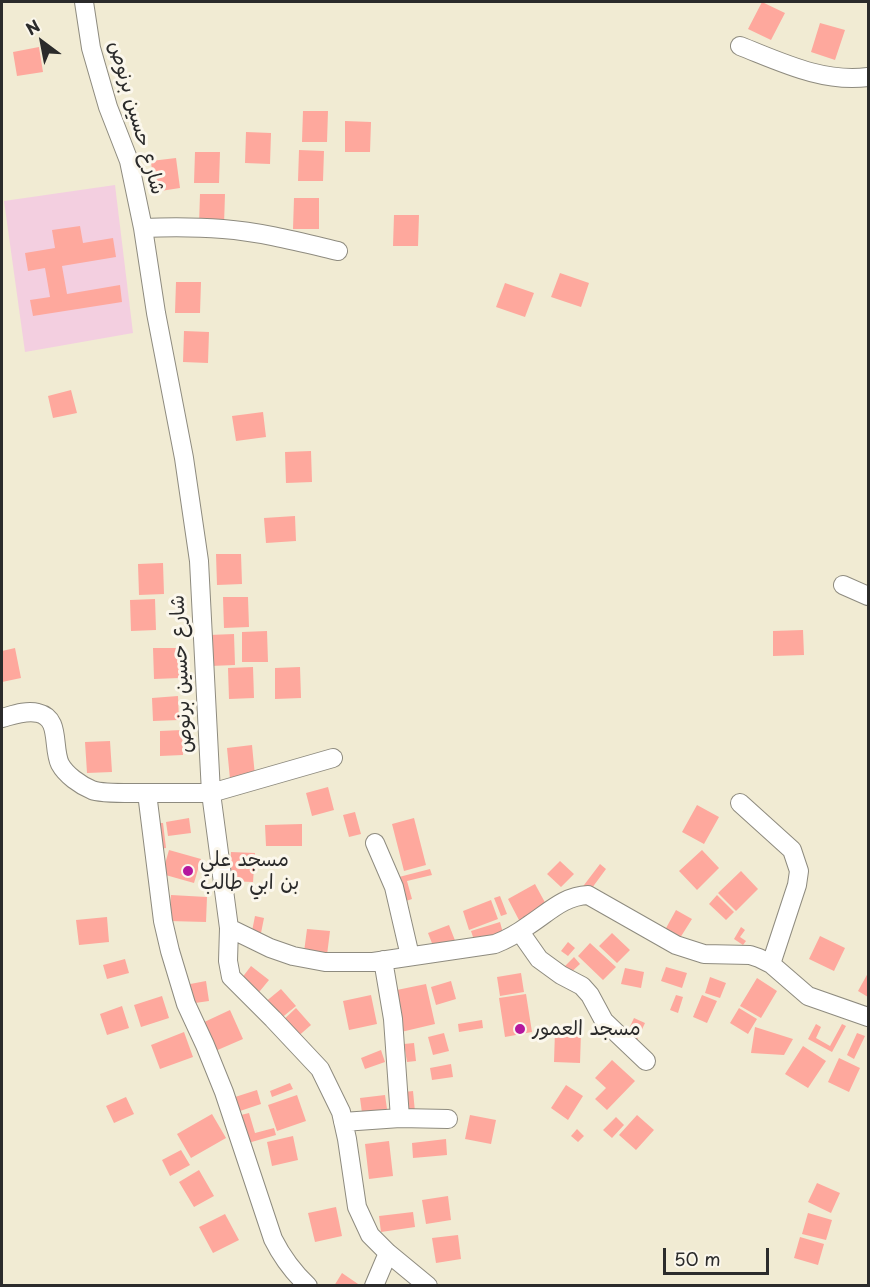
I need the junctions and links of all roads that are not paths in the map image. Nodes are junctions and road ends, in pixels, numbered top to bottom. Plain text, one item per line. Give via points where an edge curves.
1 (84, 2) edge
2 (740, 46) dead end
3 (868, 77) edge
4 (143, 228) junction
5 (338, 250) dead end
6 (843, 585) dead end
7 (868, 596) edge
8 (2, 718) edge
9 (333, 758) dead end
10 (211, 792) junction
11 (147, 793) junction
12 (740, 803) dead end
13 (375, 843) dead end
14 (229, 927) junction
15 (520, 932) junction
16 (410, 956) junction
17 (383, 960) junction
18 (771, 964) junction
19 (868, 1017) edge
20 (646, 1061) dead end
21 (400, 1118) junction
22 (448, 1119) dead end
23 (343, 1122) junction
24 (388, 1253) junction
25 (308, 1286) edge
26 (374, 1286) edge
27 (428, 1286) edge

1 - 4 street, شارع حسين برنوص via 91,48 129,161
2 - 3 street via 804,72
4 - 5 street via 224,229
4 - 10 street, شارع حسين برنوص via 199,561
6 - 7 street
8 - 11 street via 27,712 48,717 60,764 75,781 94,791
9 - 10 street
10 - 11 street
10 - 14 street, شارع حسين برنوص
11 - 25 street via 163,921 186,1005 224,1092 273,1239
12 - 18 street via 792,850 799,871
13 - 16 street via 394,887
14 - 17 street via 292,956 326,962
14 - 23 street, شارع حسين برنوص via 231,977 320,1069
15 - 16 street via 495,944
15 - 18 street via 562,901 588,895 676,945 704,954 750,955
15 - 20 street via 539,959 582,986 604,1021
16 - 17 street
17 - 21 street via 393,1019
18 - 19 street via 808,996
21 - 22 street
21 - 23 street
23 - 24 street, شارع حسين برنوص via 357,1207 370,1235
24 - 26 street
24 - 27 street, شارع حسين برنوص

